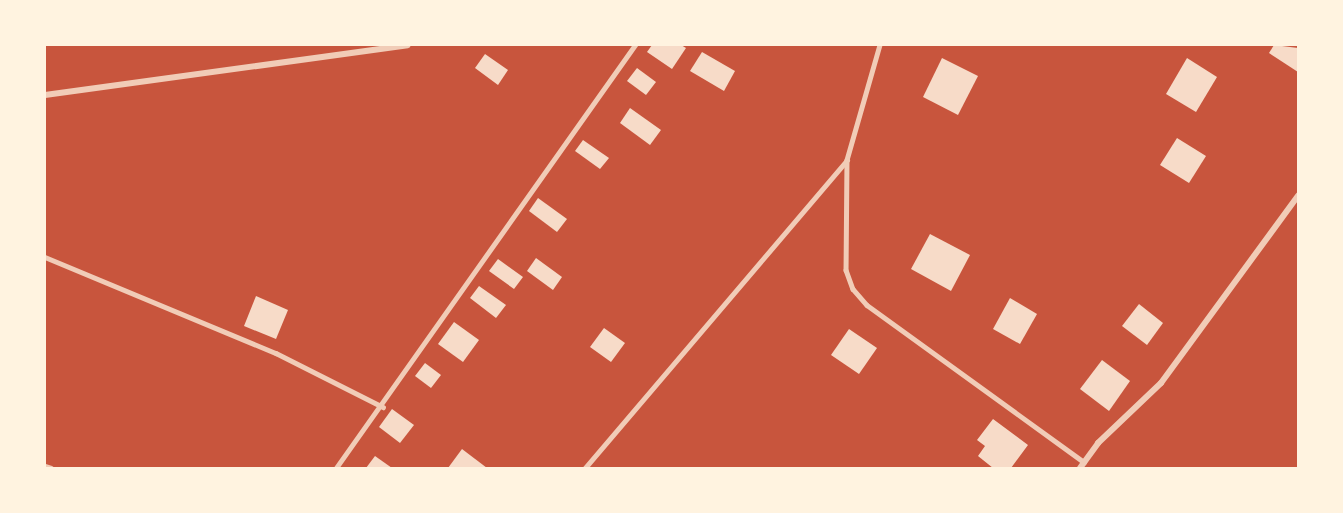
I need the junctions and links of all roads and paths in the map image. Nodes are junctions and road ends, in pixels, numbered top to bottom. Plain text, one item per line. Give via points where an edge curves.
1 (408, 45) edge
2 (635, 45) edge
3 (880, 45) edge
4 (366, 46) edge
5 (45, 95) edge
6 (847, 160) junction
7 (1298, 196) edge
8 (45, 257) edge
9 (383, 407) junction
10 (1082, 465) edge
11 (45, 466) edge
12 (51, 468) edge
13 (336, 468) edge
14 (585, 468) edge

1 - 4 street
2 - 9 lane
3 - 6 lane
4 - 5 street
6 - 10 lane via 846,270 853,289 867,305
6 - 14 lane
7 - 10 street via 1161,383
8 - 9 lane via 276,353
9 - 13 lane
11 - 12 lane

